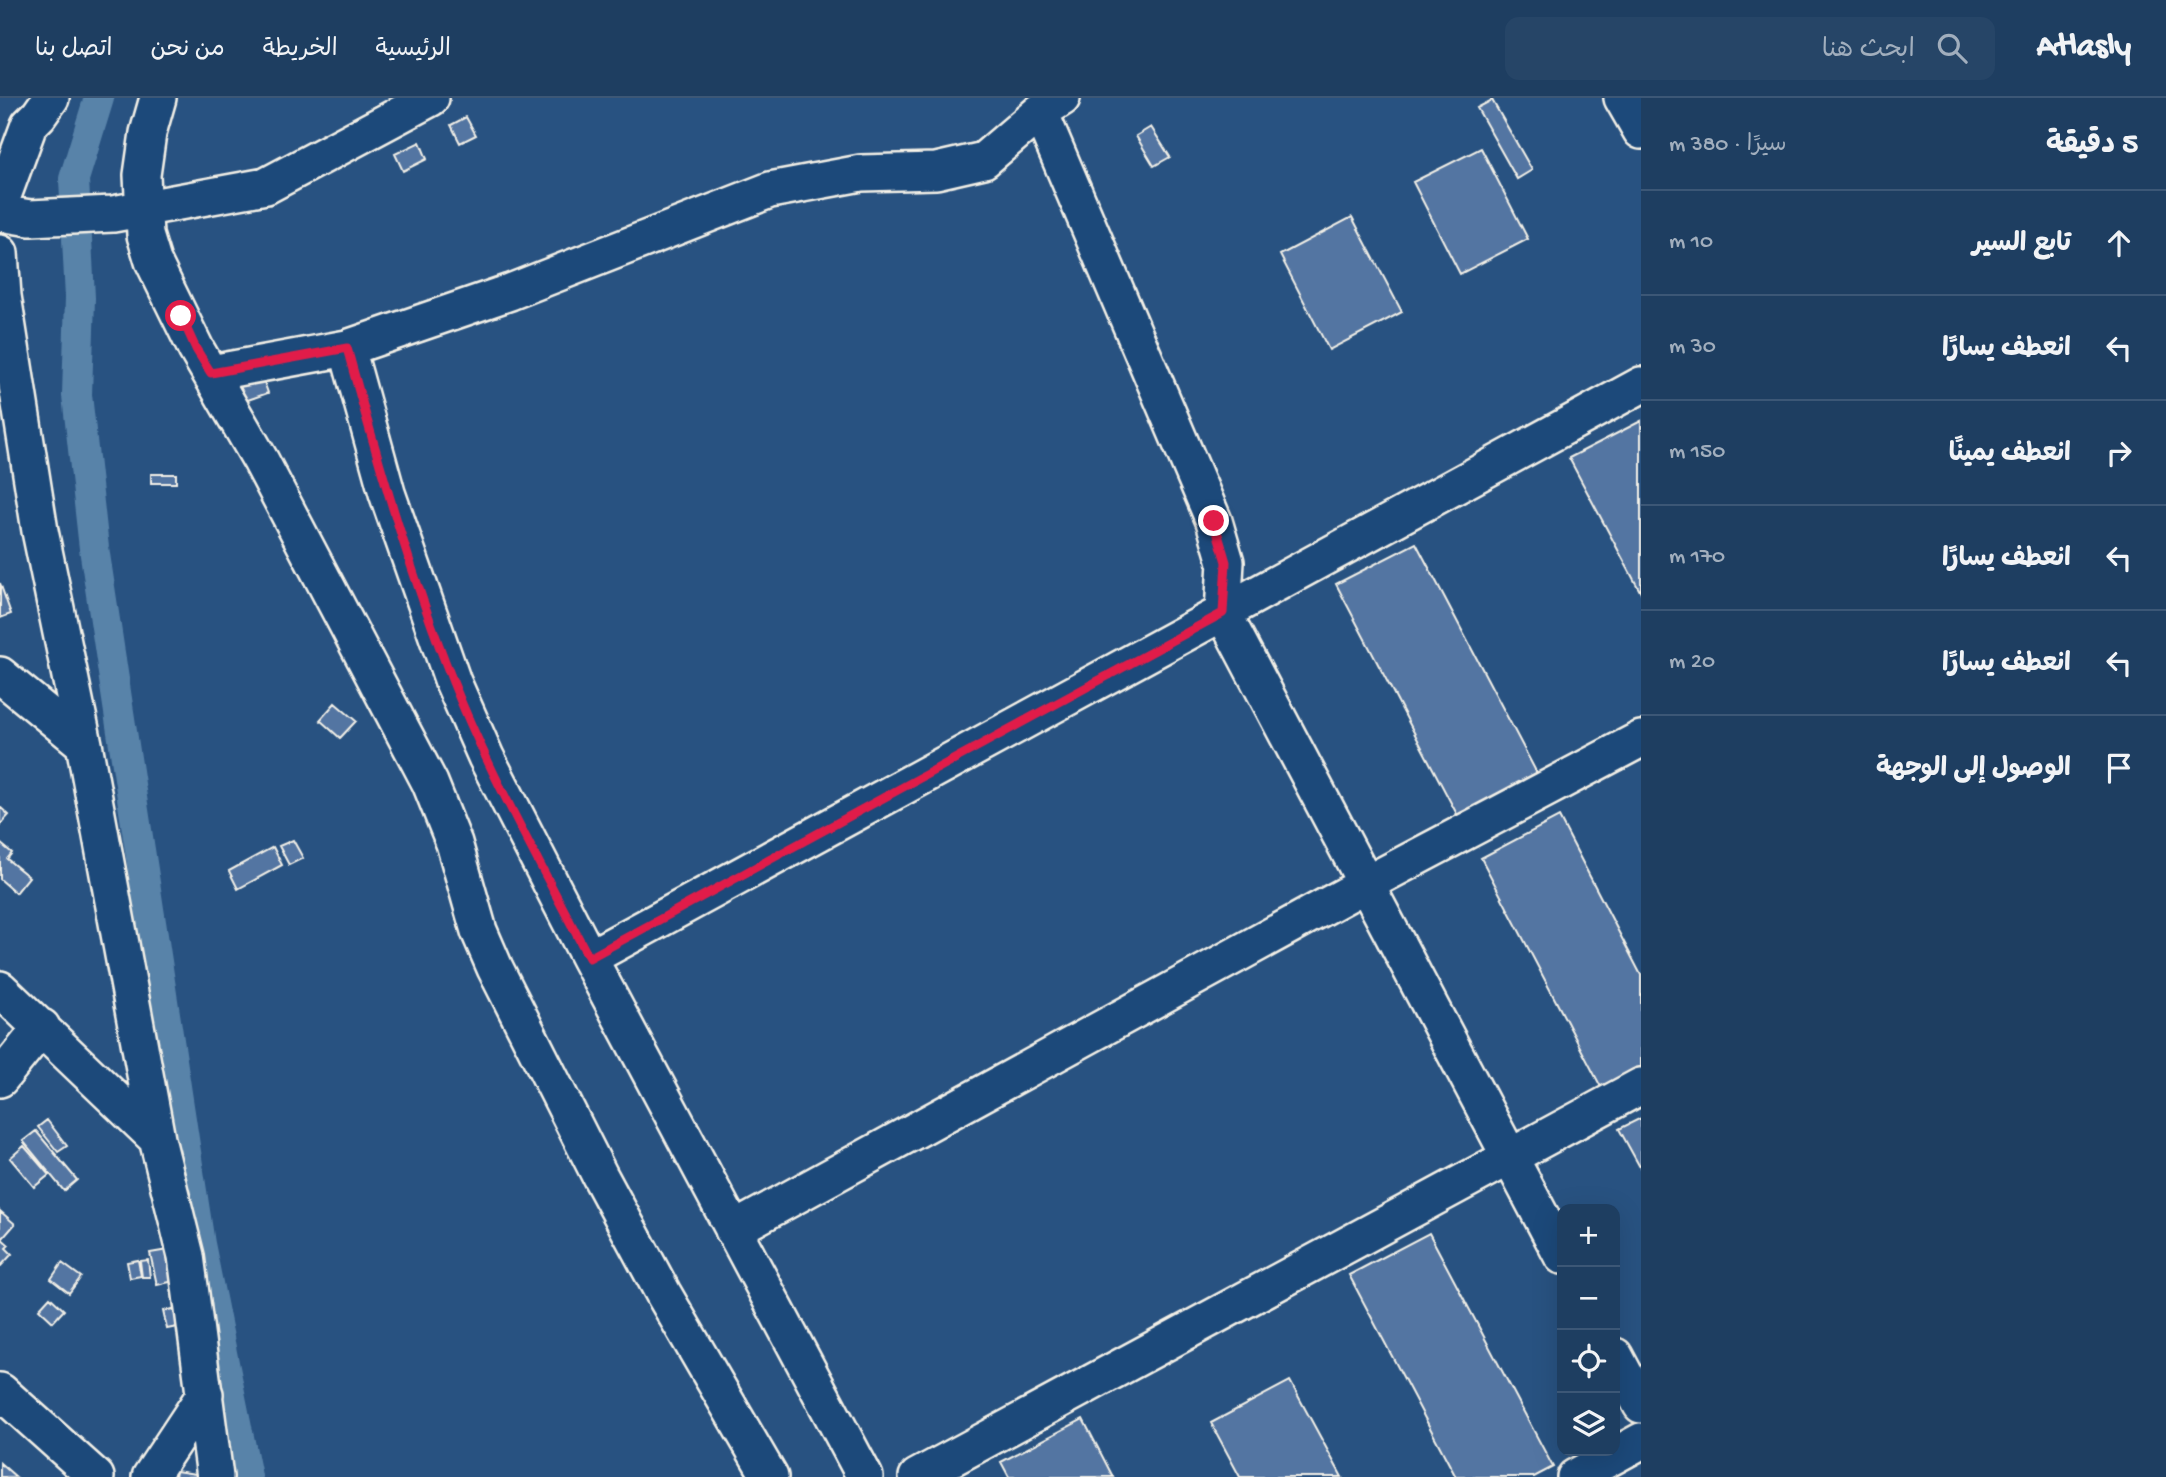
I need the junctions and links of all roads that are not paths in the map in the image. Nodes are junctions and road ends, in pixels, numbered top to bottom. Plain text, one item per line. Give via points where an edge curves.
1 (51, 98) edge
2 (158, 98) edge
3 (431, 98) edge
4 (1622, 98) edge
5 (1051, 105) edge
6 (1641, 131) edge
7 (129, 211) junction
8 (10, 212) edge
9 (0, 253) edge
10 (347, 348) junction
11 (211, 373) junction
12 (1641, 385) edge
13 (1223, 613) junction
14 (0, 675) edge
15 (1641, 739) edge
16 (84, 744) junction
17 (1366, 884) junction
18 (589, 958) junction
19 (0, 989) edge
20 (42, 1027) junction
21 (0, 1079) edge
22 (1641, 1086) edge
23 (158, 1139) junction
24 (1509, 1156) junction
25 (733, 1230) junction
26 (1557, 1247) edge
27 (1620, 1365) edge
28 (0, 1391) edge
29 (205, 1394) junction
30 (1641, 1405) edge
31 (1641, 1441) edge
32 (96, 1477) edge
33 (150, 1477) edge
34 (215, 1477) edge
35 (770, 1477) edge
36 (865, 1477) edge
37 (917, 1477) edge
38 (1575, 1477) edge

1 - 8 street via 29,125
2 - 7 street via 142,175
3 - 7 street via 266,186
4 - 6 street
5 - 10 street via 984,160 936,171 861,173 770,190 510,292
5 - 13 street via 1214,521 1226,562
7 - 8 street
7 - 11 street via 145,234 153,261
9 - 16 street via 40,531
10 - 11 street
10 - 18 street via 387,493 453,682 486,757
11 - 35 street via 430,783 495,968 594,1164
12 - 13 street
13 - 17 street
13 - 18 street
14 - 16 street
15 - 17 street
16 - 23 street
17 - 24 street
17 - 25 street
18 - 25 street
19 - 20 street
20 - 21 street
20 - 23 street
22 - 24 street
23 - 29 street via 186,1256
24 - 26 street
24 - 37 street
25 - 36 street
27 - 30 street
28 - 32 street
29 - 33 street
29 - 34 street
31 - 38 street

